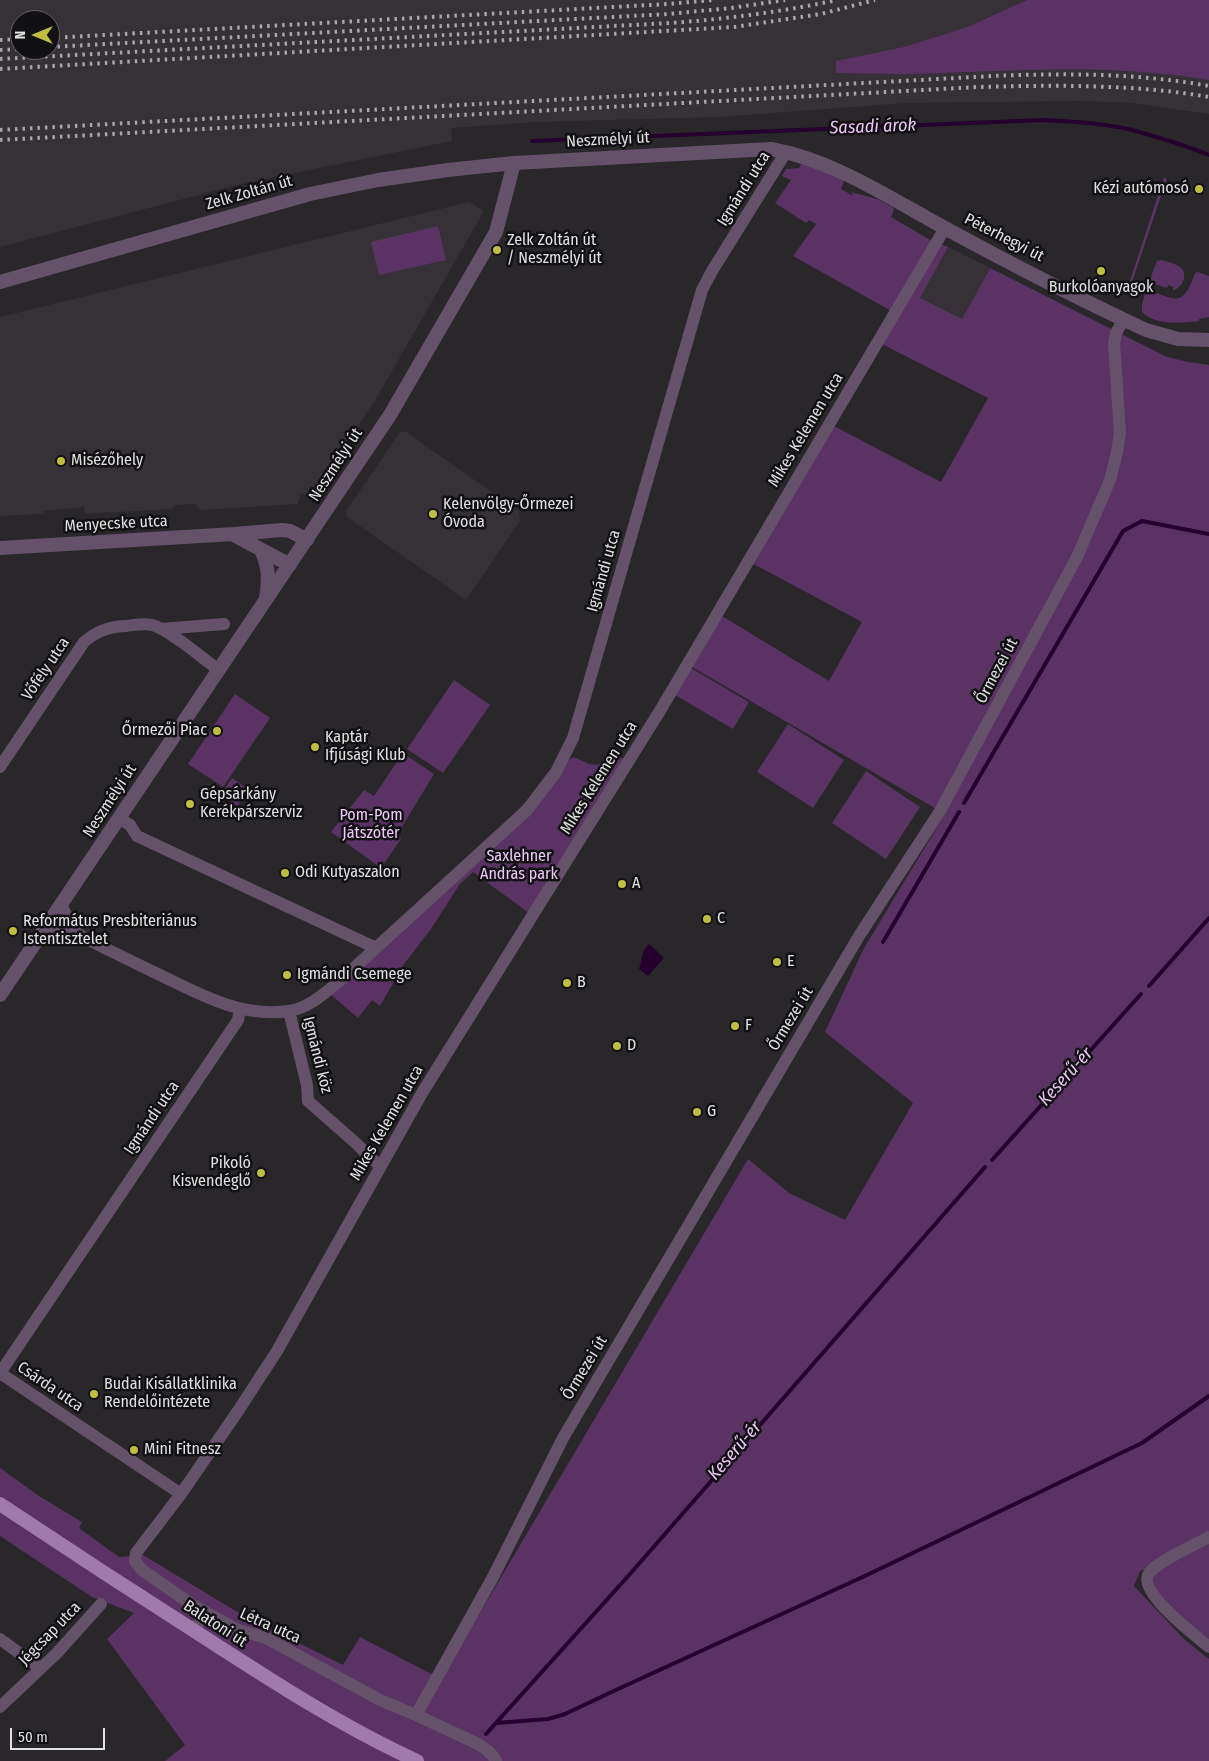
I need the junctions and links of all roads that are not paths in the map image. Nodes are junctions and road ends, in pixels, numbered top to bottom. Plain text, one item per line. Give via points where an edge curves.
1 (786, 152) junction
2 (514, 164) junction
3 (945, 228) junction
4 (0, 282) edge
5 (1124, 320) junction
6 (1209, 340) edge
7 (234, 534) junction
8 (307, 540) junction
9 (0, 548) edge
10 (261, 550) junction
11 (290, 565) junction
12 (266, 601) junction
13 (224, 624) dead end
14 (161, 629) junction
15 (219, 670) junction
16 (0, 767) edge
17 (120, 819) junction
18 (62, 904) junction
19 (45, 928) junction
20 (73, 930) junction
21 (376, 948) junction
22 (0, 996) edge
23 (240, 1009) junction
24 (289, 1011) junction
25 (381, 1166) junction
26 (0, 1373) edge
27 (181, 1494) junction
28 (0, 1504) edge
29 (1209, 1537) edge
30 (101, 1604) dead end
31 (207, 1613) junction
32 (193, 1630) junction
33 (0, 1639) edge
34 (1209, 1647) edge
35 (40, 1668) junction
36 (0, 1706) edge
37 (416, 1715) junction
38 (417, 1761) edge
39 (496, 1761) edge

1 - 2 street, Neszmélyi út via 771,149
1 - 3 street, Péterhegyi út via 859,181
1 - 21 street, Igmándi utca via 702,290 578,722 556,772 527,810
2 - 4 street, Zelk Zoltán út via 378,180 310,194
2 - 8 street, Neszmélyi út via 496,232 390,415
3 - 5 street, Péterhegyi út
3 - 25 street, Mikes Kelemen utca via 665,702 422,1093
5 - 6 street, Péterhegyi út via 1178,339
5 - 37 street, Őrmezei út via 1114,343 1120,433 1117,452 1110,480 1077,557 940,811 860,936 563,1438 493,1577
7 - 8 street, Menyecske utca via 282,530
7 - 9 street, Menyecske utca
7 - 10 street
8 - 11 street, Neszmélyi út
10 - 11 street
10 - 12 street via 268,566
11 - 12 street, Neszmélyi út
12 - 15 street, Neszmélyi út
13 - 14 street
14 - 15 street, Vőfély utca
14 - 16 street, Vőfély utca via 145,624 109,627 93,634 84,642
15 - 17 street, Neszmélyi út
17 - 18 street, Neszmélyi út
17 - 21 street via 130,825 137,836
18 - 19 street, Neszmélyi út
18 - 20 street
19 - 20 street
19 - 22 street, Neszmélyi út
20 - 23 street via 209,999
21 - 24 street, Igmándi utca via 312,1002
23 - 24 street, Igmándi utca
23 - 26 street, Igmándi utca via 238,1020
24 - 25 street, Igmándi köz via 308,1101
25 - 27 street, Mikes Kelemen utca via 277,1351
26 - 27 street, Csárda utca
27 - 31 street, Létra utca via 136,1553 135,1561 142,1570
28 - 32 main road, Balatoni út
29 - 34 street via 1155,1567 1147,1580 1156,1598
30 - 35 street, Jégcsap utca
31 - 32 street
31 - 37 street, Létra utca via 238,1630 266,1638 380,1700
32 - 38 main road, Balatoni út via 329,1716
33 - 35 street
35 - 36 street, Jégcsap utca
37 - 39 street, Létra utca via 487,1749

